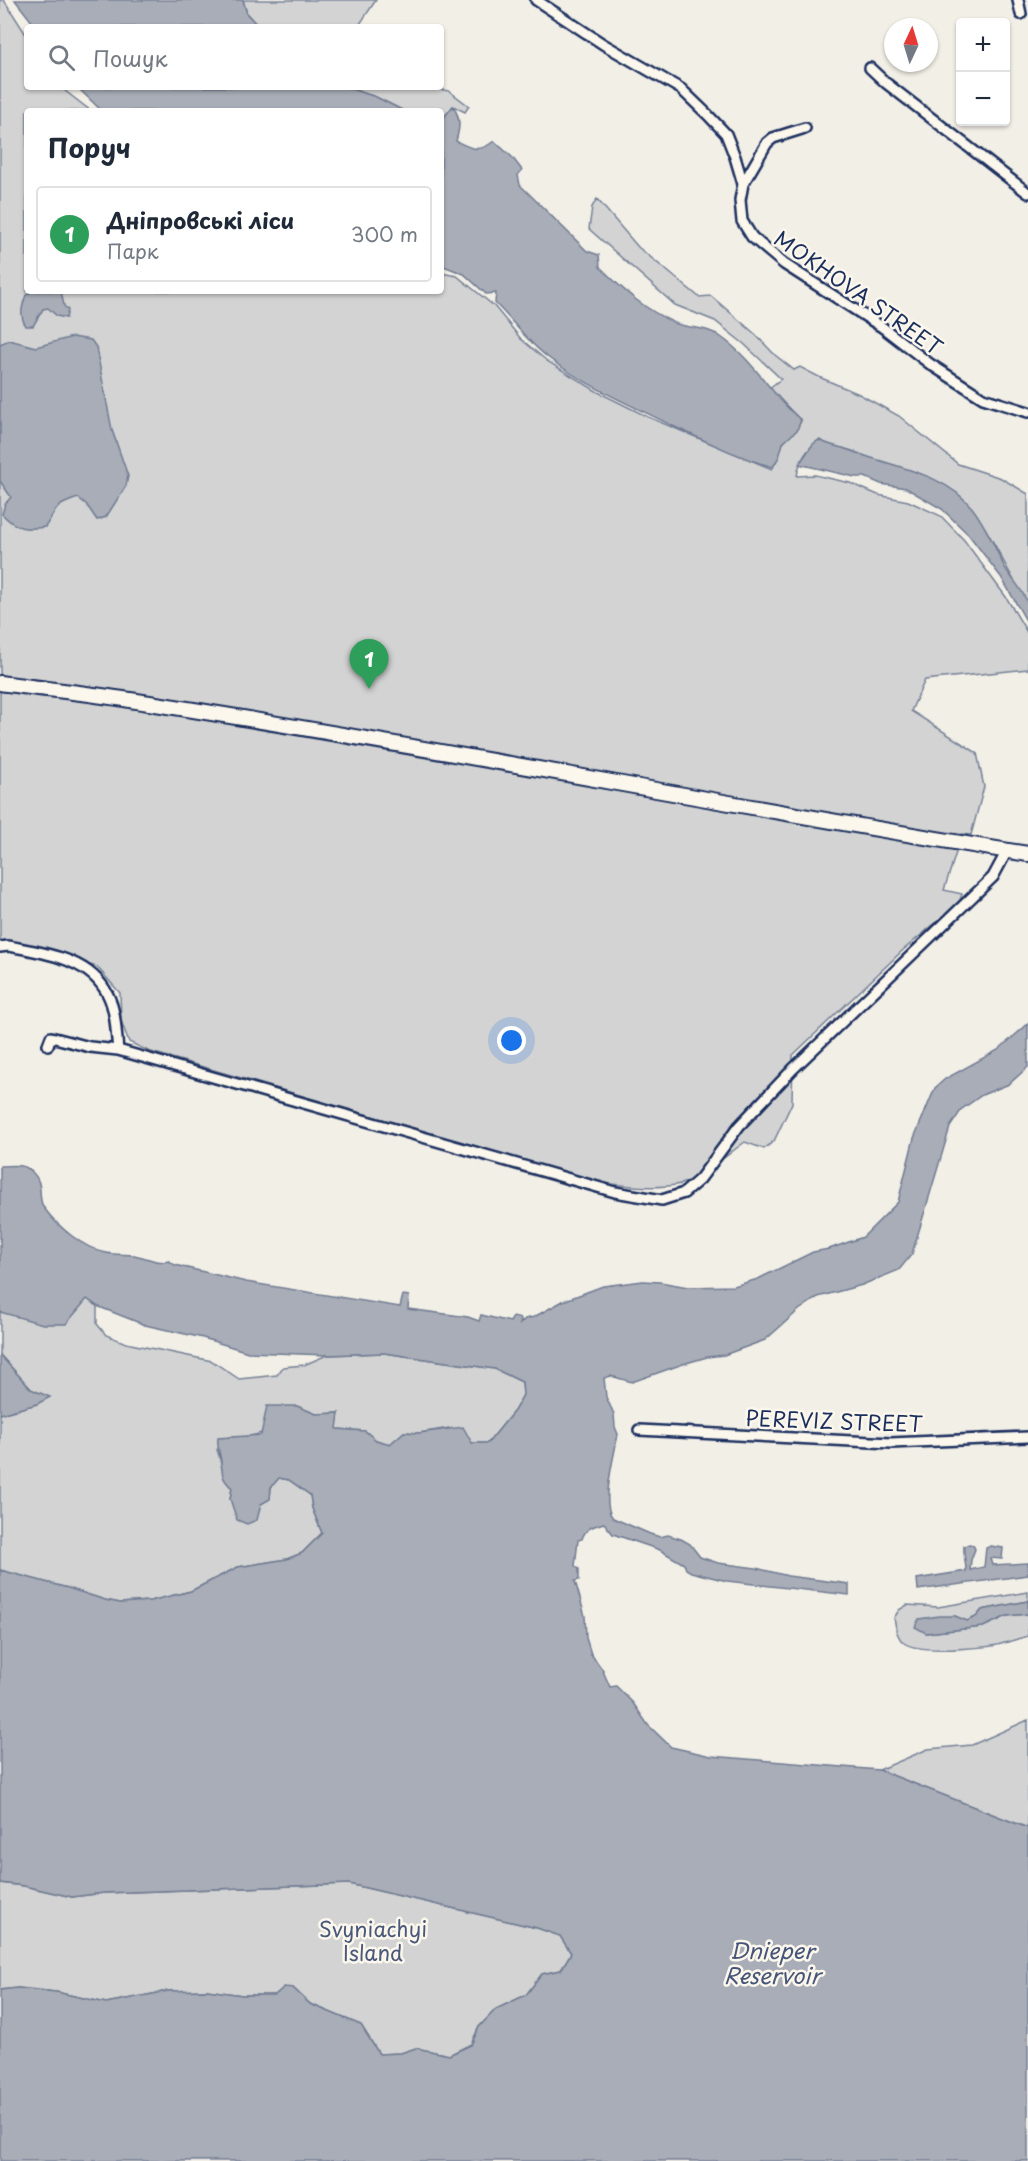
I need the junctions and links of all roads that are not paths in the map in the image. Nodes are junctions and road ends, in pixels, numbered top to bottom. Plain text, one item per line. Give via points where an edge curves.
1 (536, 0) edge
2 (1018, 0) edge
3 (1021, 14) dead end
4 (870, 68) dead end
5 (805, 128) dead end
6 (743, 184) junction
7 (1028, 193) edge
8 (1028, 412) edge
9 (0, 682) edge
10 (1007, 850) junction
11 (1028, 854) edge
12 (0, 946) edge
13 (48, 1045) dead end
14 (118, 1050) junction
15 (639, 1430) dead end
16 (1028, 1437) edge

1 - 6 street, MOKHOVA STREET via 681,89 726,134
2 - 3 street
4 - 7 street
5 - 6 street via 767,143
6 - 8 street, MOKHOVA STREET via 742,221 752,237 784,264 983,398
9 - 10 main road via 345,735
10 - 11 main road
10 - 14 street via 993,877 793,1069 739,1126 700,1179 684,1193 663,1200 615,1192
12 - 14 street via 65,958 99,981 111,1004
13 - 14 street via 51,1037
15 - 16 street, PEREVIZ STREET via 891,1443

